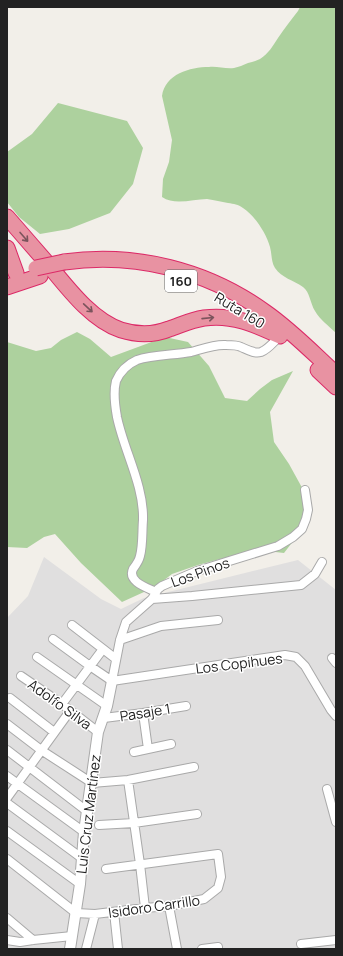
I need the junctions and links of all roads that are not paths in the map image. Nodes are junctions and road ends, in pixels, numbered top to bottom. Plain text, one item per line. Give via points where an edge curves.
1 (7, 217) edge
2 (7, 248) edge
3 (66, 267) junction
4 (38, 272) junction
5 (11, 275) edge
6 (7, 287) edge
7 (280, 336) junction
8 (336, 374) edge
9 (336, 387) edge
10 (305, 490) dead end
11 (322, 562) dead end
12 (154, 596) junction
13 (218, 620) dead end
14 (72, 625) dead end
15 (53, 639) dead end
16 (120, 640) junction
17 (103, 649) junction
18 (37, 657) dead end
19 (116, 659) junction
20 (90, 666) junction
21 (21, 676) dead end
22 (112, 681) junction
23 (76, 685) junction
24 (10, 698) dead end
25 (62, 704) junction
26 (107, 706) junction
27 (186, 706) dead end
28 (70, 711) junction
29 (143, 713) junction
30 (336, 716) edge
31 (104, 718) junction
32 (7, 724) edge
33 (54, 732) junction
34 (98, 732) junction
35 (171, 744) dead end
36 (148, 749) junction
37 (7, 750) edge
38 (41, 750) junction
39 (134, 752) dead end
40 (29, 767) junction
41 (194, 767) dead end
42 (7, 776) edge
43 (128, 780) junction
44 (92, 783) junction
45 (17, 784) junction
46 (327, 789) dead end
47 (7, 798) edge
48 (7, 803) edge
49 (88, 812) junction
50 (198, 814) dead end
51 (134, 822) junction
52 (336, 822) edge
53 (99, 825) dead end
54 (7, 831) edge
55 (84, 832) junction
56 (83, 859) junction
57 (7, 860) edge
58 (140, 864) junction
59 (106, 869) dead end
60 (80, 884) junction
61 (169, 906) junction
62 (145, 908) junction
63 (114, 912) junction
64 (76, 913) junction
65 (95, 914) junction
66 (7, 918) edge
67 (72, 936) junction
68 (7, 940) edge
69 (33, 940) junction
70 (336, 940) edge
71 (301, 944) dead end
72 (218, 947) dead end
73 (70, 949) edge
74 (86, 949) edge
75 (118, 949) edge
76 (177, 949) edge
77 (202, 949) edge

1 -> 7 highway via 75,295 112,326 146,334 169,330 194,320 223,317 243,320
2 - 5 highway
3 - 4 highway, Ruta 160 / 160
3 - 7 highway, Ruta 160 / 160 via 124,270 184,282 238,305
3 - 8 highway, Ruta 160 / 160 via 97,259 119,260 174,268 199,276 246,299 268,314
4 - 5 highway, Ruta 160 / 160
4 - 6 highway, Ruta 160 / 160
7 - 9 highway, Ruta 160 / 160
7 - 12 street via 260,352 225,344 146,358 129,365 118,377 114,394 115,409 137,480 143,516 140,558 132,575 138,584
10 - 12 street, Los Pinos via 308,510 306,519 302,529 293,537 278,546 197,571 162,586
11 - 12 street via 315,574 300,585 192,596
12 - 16 street, Los Pinos via 126,622
13 - 16 street via 161,626
14 - 17 street
15 - 20 street
16 - 19 street, Los Pinos
17 - 19 street
17 - 20 street
18 - 23 street
19 - 22 street, Los Pinos
20 - 22 street
20 - 23 street
21 - 25 street, Adolfo Silva
22 - 26 street, Luis Cruz Martínez
22 - 30 street, Los Copihues via 285,655 296,658 305,666
23 - 25 street
23 - 26 street
24 - 33 street
25 - 28 street, Adolfo Silva
26 - 31 street, Luis Cruz Martínez
27 - 29 street, Pasaje 1
28 - 33 street
28 - 34 street, Adolfo Silva
29 - 31 street, Pasaje 1
29 - 36 street
31 - 34 street, Luis Cruz Martínez
32 - 38 street
33 - 38 street
34 - 44 street, Luis Cruz Martínez
35 - 36 street
36 - 39 street
37 - 40 street
38 - 40 street
38 - 44 street
40 - 45 street
40 - 49 street
41 - 43 street
42 - 45 street
43 - 44 street
43 - 51 street
44 - 49 street, Luis Cruz Martínez
45 - 47 street
45 - 55 street
46 - 52 street
48 - 56 street
49 - 55 street, Luis Cruz Martínez
50 - 51 street
51 - 53 street
51 - 58 street
54 - 60 street
55 - 56 street, Luis Cruz Martínez
56 - 60 street, Luis Cruz Martínez
57 - 64 street
58 - 59 street
58 - 61 street, Isidoro Carrillo via 218,854 221,877 218,888 204,900
58 - 62 street
60 - 64 street, Luis Cruz Martínez
61 - 62 street, Isidoro Carrillo
61 - 76 street
62 - 63 street, Isidoro Carrillo
63 - 65 street, Isidoro Carrillo
63 - 75 street
64 - 65 street, Isidoro Carrillo
64 - 67 street, Luis Cruz Martínez
65 - 74 street
66 - 69 street
67 - 69 street
67 - 73 street, Luis Cruz Martínez
68 - 69 street
70 - 71 street
72 - 77 street

